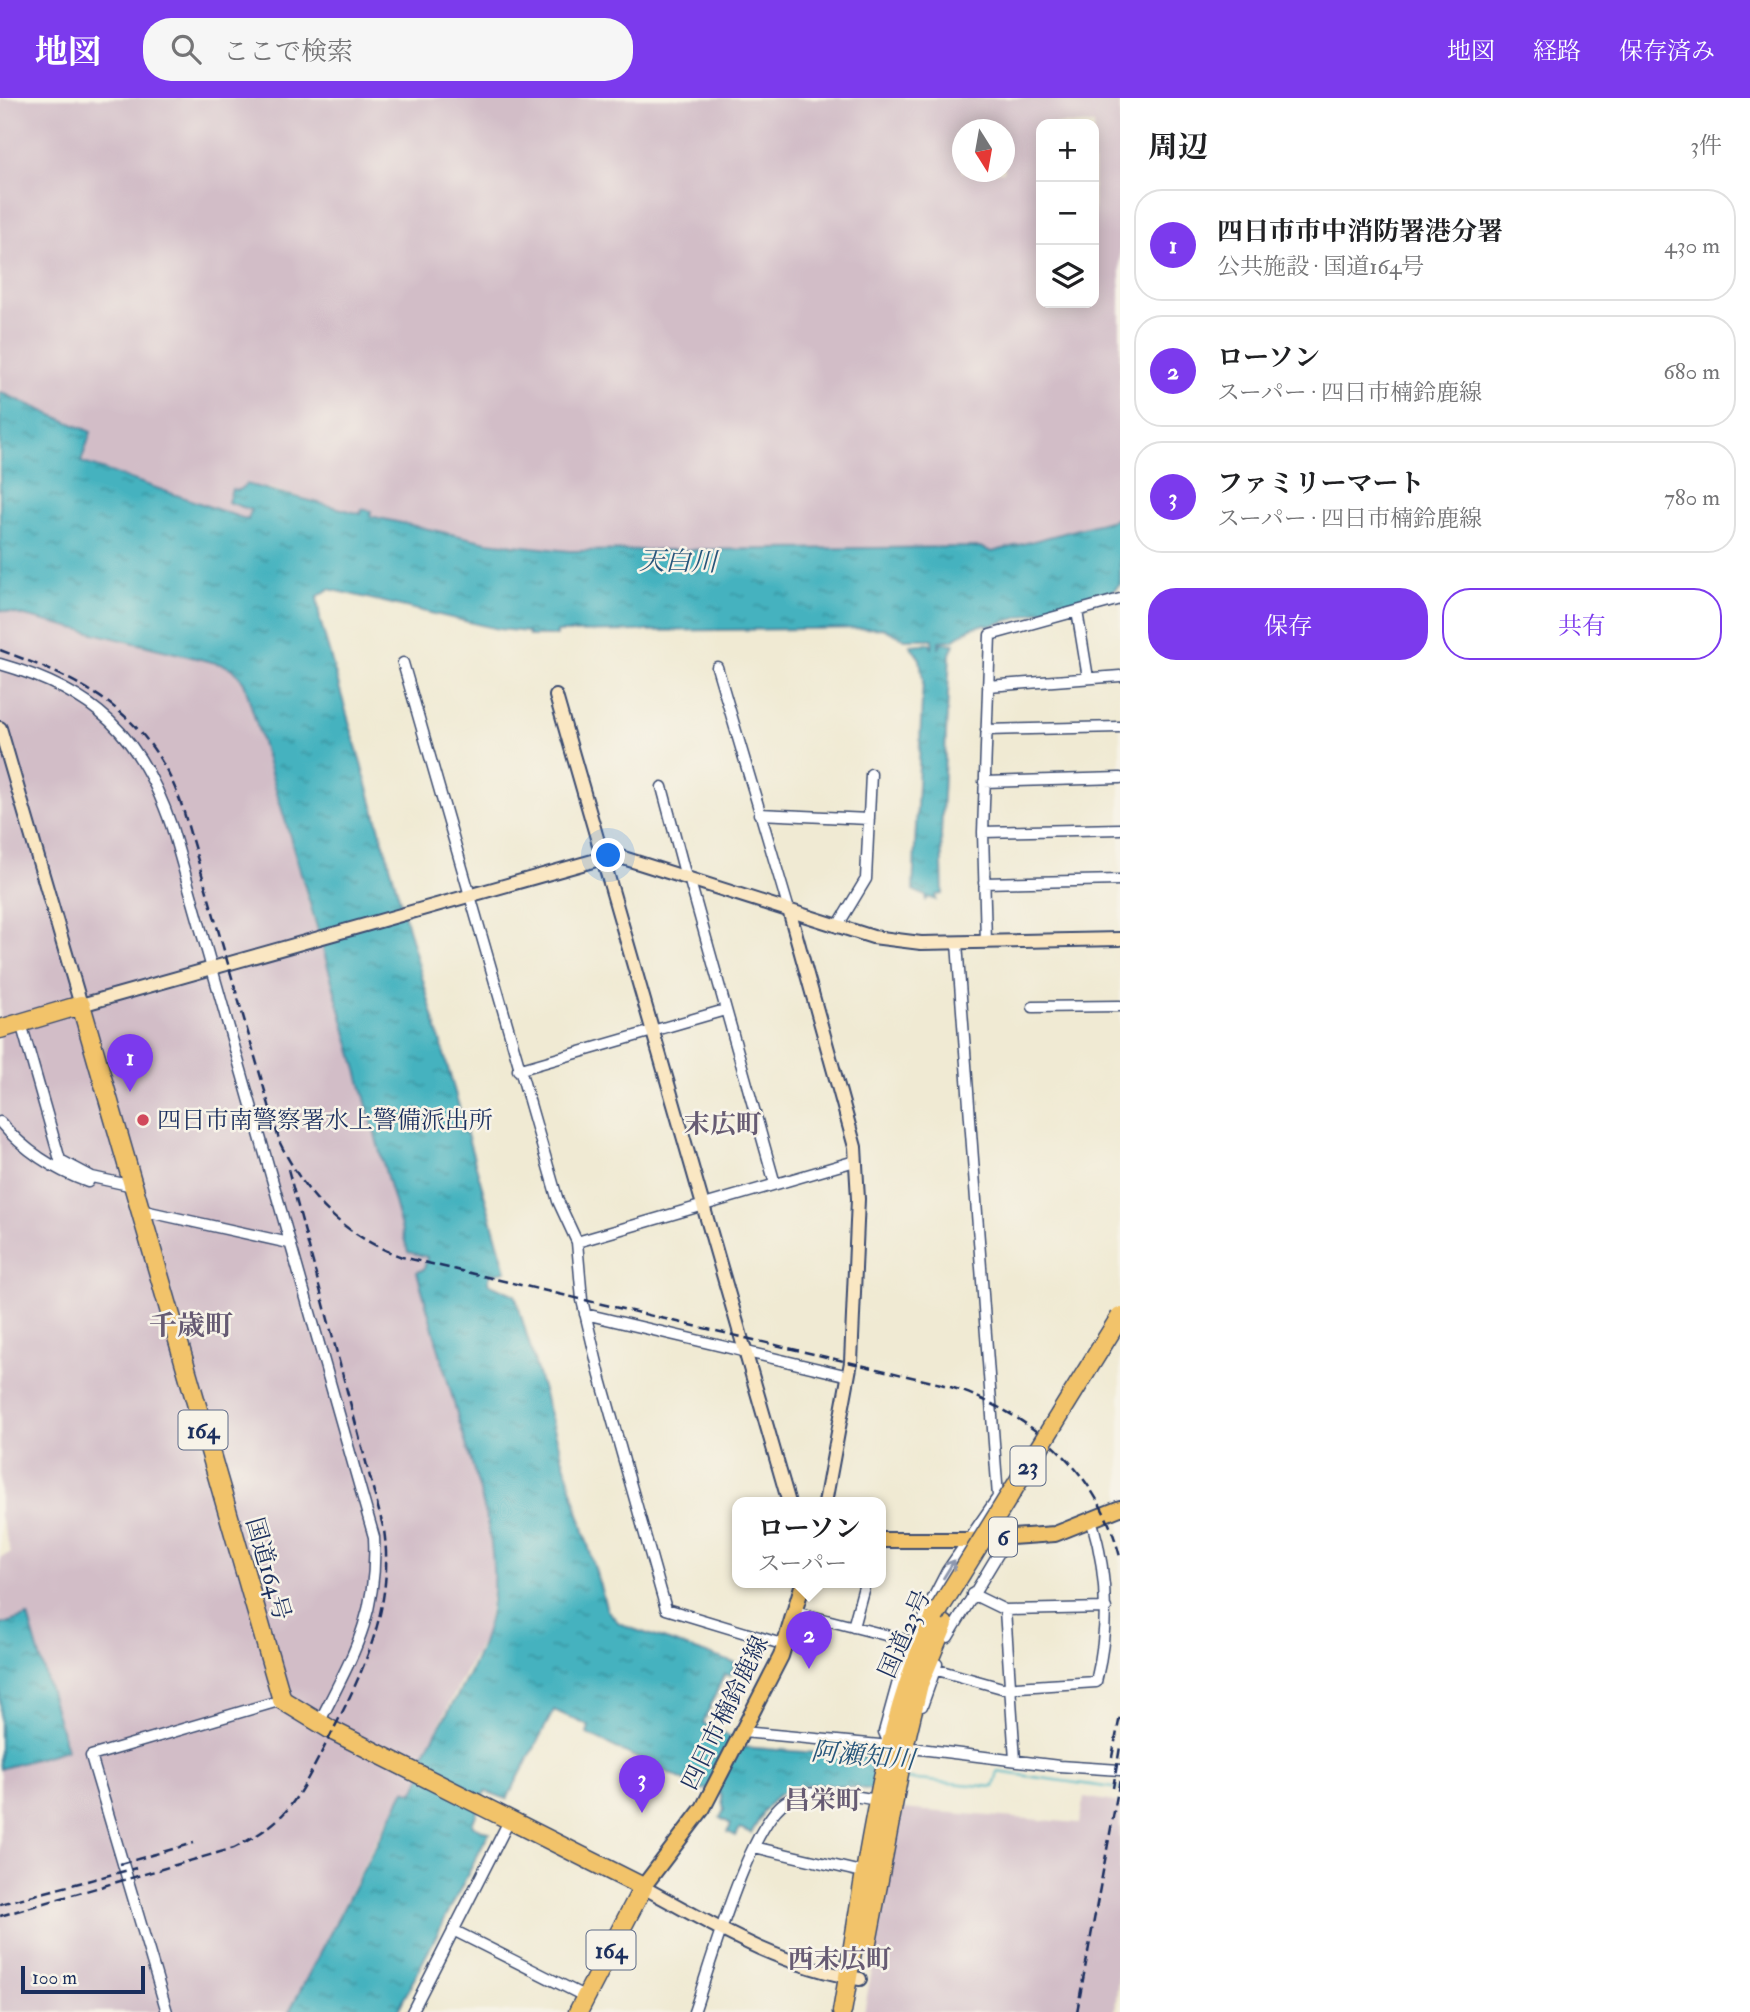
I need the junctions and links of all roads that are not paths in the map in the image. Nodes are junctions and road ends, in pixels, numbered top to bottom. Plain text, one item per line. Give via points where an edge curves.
1 (1120, 599) edge
2 (1077, 611) junction
3 (402, 663) dead end
4 (0, 664) edge
5 (717, 667) dead end
6 (1120, 676) edge
7 (1088, 678) junction
8 (988, 685) junction
9 (556, 696) dead end
10 (1120, 727) edge
11 (0, 728) edge
12 (986, 730) junction
13 (871, 775) dead end
14 (1120, 778) edge
15 (985, 782) junction
16 (662, 787) dead end
17 (759, 814) junction
18 (869, 819) junction
19 (1120, 829) edge
20 (983, 832) junction
21 (603, 856) junction
22 (688, 878) junction
23 (1120, 880) edge
24 (984, 883) junction
25 (467, 894) junction
26 (789, 910) junction
27 (837, 927) junction
28 (1120, 939) edge
29 (986, 942) junction
30 (957, 943) junction
31 (211, 969) junction
32 (81, 1005) junction
33 (1120, 1006) edge
34 (1033, 1007) dead end
35 (725, 1010) junction
36 (21, 1023) junction
37 (0, 1029) edge
38 (653, 1030) junction
39 (518, 1070) junction
40 (0, 1122) edge
41 (855, 1161) junction
42 (775, 1184) junction
43 (136, 1197) junction
44 (704, 1206) junction
45 (577, 1242) junction
46 (289, 1243) junction
47 (585, 1314) junction
48 (1120, 1317) edge
49 (1120, 1339) edge
50 (747, 1353) junction
51 (849, 1376) junction
52 (787, 1497) edge
53 (826, 1497) edge
54 (1120, 1508) edge
55 (1092, 1521) junction
56 (1009, 1536) junction
57 (970, 1539) junction
58 (886, 1540) edge
59 (802, 1588) edge
60 (864, 1588) edge
61 (972, 1594) junction
62 (1105, 1608) junction
63 (1005, 1610) junction
64 (795, 1612) junction
65 (941, 1618) junction
66 (853, 1627) junction
67 (913, 1642) junction
68 (785, 1645) junction
69 (934, 1670) junction
70 (1011, 1687) junction
71 (282, 1700) junction
72 (319, 1723) junction
73 (741, 1734) junction
74 (894, 1748) junction
75 (1015, 1760) junction
76 (1120, 1770) edge
77 (887, 1799) junction
78 (510, 1819) junction
79 (754, 1847) junction
80 (867, 1873) junction
81 (650, 1891) junction
82 (718, 1927) junction
83 (453, 1930) junction
84 (854, 1978) junction
85 (582, 2004) edge
86 (167, 2012) edge
87 (411, 2012) edge
88 (694, 2012) edge
89 (842, 2012) edge
90 (854, 2012) edge

1 - 2 street
2 - 7 street
2 - 8 street via 990,635
3 - 25 street
4 - 31 street via 82,699 131,742 164,804
5 - 17 street
6 - 7 street
7 - 8 street
8 - 12 street
9 - 21 street
10 - 12 street
11 - 32 street
12 - 15 street
13 - 18 street
14 - 15 street
15 - 20 street
16 - 22 street
17 - 18 street
17 - 26 street
18 - 27 street via 866,879
19 - 20 street
20 - 24 street
21 - 22 street via 614,855
21 - 25 street
21 - 38 street
22 - 26 street
22 - 35 street
23 - 24 street
24 - 29 street
25 - 31 street
25 - 39 street
26 - 27 street
26 - 41 street via 833,1063
27 - 30 street via 899,942
28 - 29 street
29 - 30 street
30 - 57 street via 998,1497
31 - 32 street
31 - 46 street
32 - 36 highway
32 - 43 highway, 国道164号 / 164
33 - 34 street
35 - 38 street
35 - 42 street
36 - 37 highway
36 - 43 street via 60,1160
38 - 39 street
38 - 44 street
39 - 45 street via 558,1201
40 - 43 street via 64,1173
41 - 42 street
41 - 51 street via 857,1286
42 - 44 street
43 - 46 street
43 - 71 highway, 国道164号 / 164
44 - 45 street
44 - 50 street
45 - 47 street
46 - 72 street via 374,1537 376,1575 369,1611
47 - 50 street
47 - 68 street via 666,1609
48 - 65 highway, 国道23号 / 23, bridge
49 - 65 highway, 国道23号 / 23
50 - 51 street
50 - 52 street
51 - 53 street
54 - 55 main road, 6
55 - 56 main road, 6 via 1055,1534
55 - 62 street
56 - 57 main road, 6
56 - 61 street
57 - 58 main road, 6
67 -> 57 street via 947,1571
59 - 64 main road, 四日市楠鈴鹿線
60 - 66 street
61 - 63 street
61 - 69 street
62 - 63 street
62 - 70 street via 1105,1637 1096,1682
63 - 70 street
64 - 66 street
64 - 68 main road, 四日市楠鈴鹿線
65 - 74 highway, 国道23号 / 23
66 - 67 street
67 - 74 street via 884,1732
68 - 73 main road, 四日市楠鈴鹿線
69 - 70 street
69 - 74 street via 915,1733
70 - 75 street
71 - 72 highway
71 - 86 street via 90,1756
72 - 78 highway
73 - 74 street
73 - 81 main road, 四日市楠鈴鹿線 via 704,1808
74 - 75 street
74 - 77 highway, 国道23号 / 23
74 - 77 highway, 国道23号 / 23 via 899,1768
75 - 76 street
77 - 79 street via 820,1794 786,1801
77 - 80 highway, 国道23号 / 23
77 - 84 highway, 国道23号 / 23
78 - 81 highway
78 - 83 street
79 - 80 street
79 - 82 street
80 - 84 highway, 国道23号 / 23
81 - 82 street
81 - 85 highway, 164
82 - 84 street via 794,1965
82 - 88 street
83 - 85 street
83 - 87 street
84 - 89 highway, 国道23号 / 23
84 - 90 highway, 国道23号 / 23

